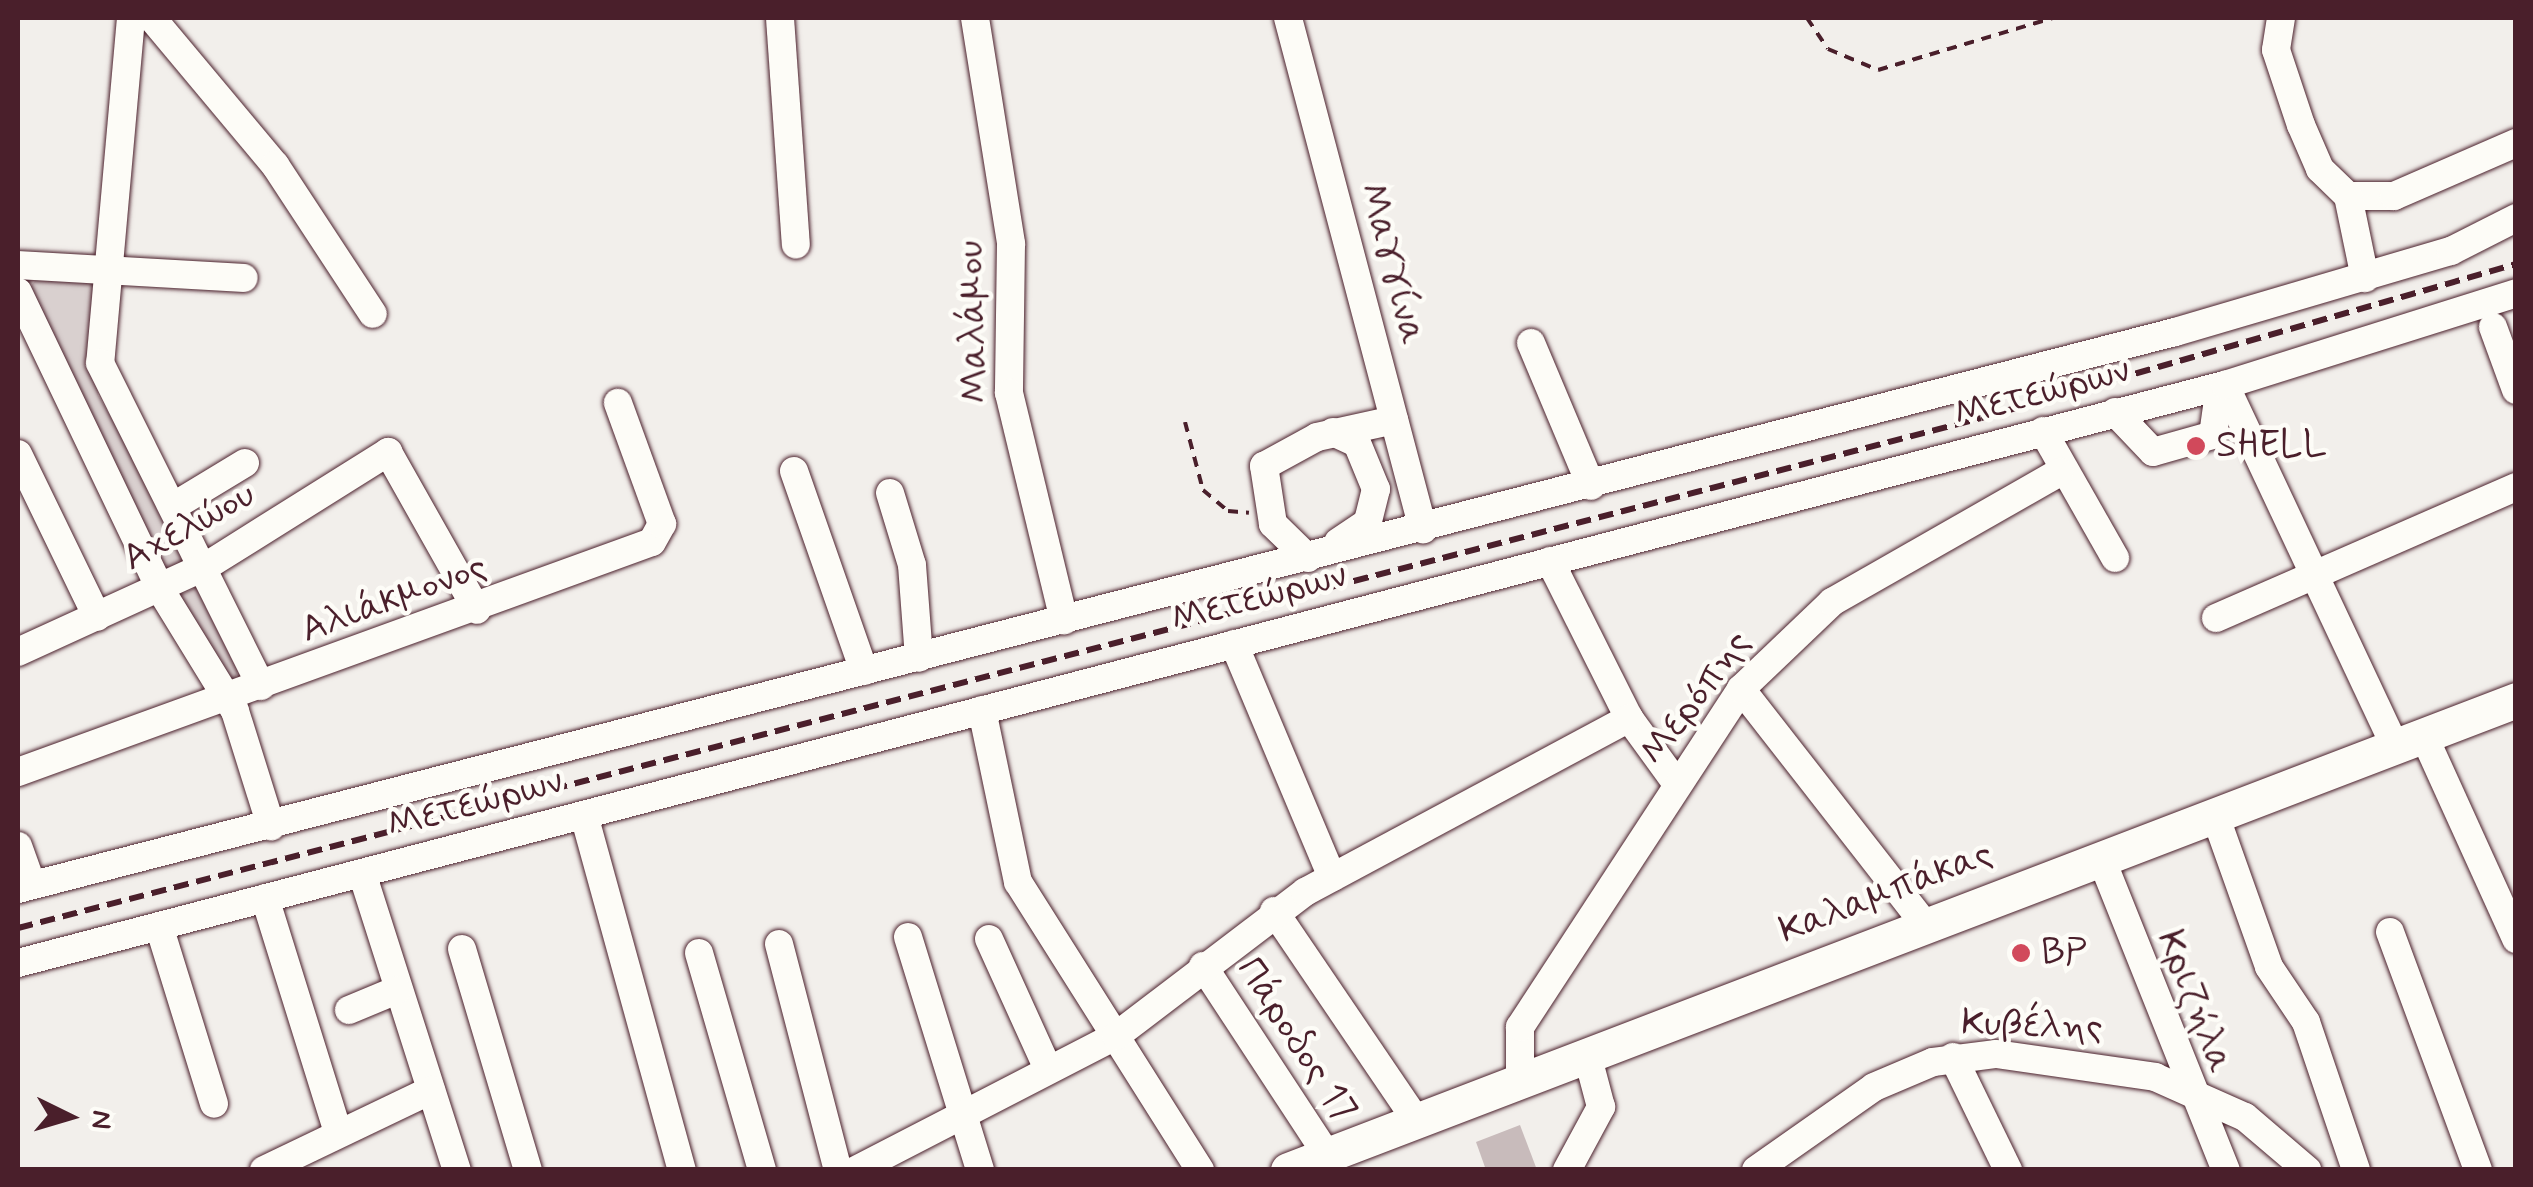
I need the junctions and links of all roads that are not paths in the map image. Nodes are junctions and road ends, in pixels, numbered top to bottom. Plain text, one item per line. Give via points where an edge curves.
1 (131, 18) edge
2 (152, 18) edge
3 (780, 18) edge
4 (975, 18) edge
5 (1288, 18) edge
6 (2280, 18) edge
7 (2516, 144) edge
8 (2348, 196) junction
9 (2516, 218) edge
10 (796, 244) dead end
11 (18, 265) edge
12 (106, 266) junction
13 (244, 278) dead end
14 (2365, 278) junction
15 (18, 292) edge
16 (2516, 294) edge
17 (374, 314) dead end
18 (2493, 328) dead end
19 (1532, 342) dead end
20 (2223, 386) junction
21 (2516, 390) edge
22 (618, 404) dead end
23 (2115, 412) junction
24 (1394, 420) junction
25 (2042, 431) junction
26 (1333, 432) junction
27 (18, 454) edge
28 (245, 463) dead end
29 (794, 471) dead end
30 (2060, 472) junction
31 (1591, 486) junction
32 (2516, 487) edge
33 (890, 493) dead end
34 (174, 506) junction
35 (1423, 529) junction
36 (1336, 547) junction
37 (1303, 555) junction
38 (2115, 558) dead end
39 (1550, 560) junction
40 (208, 565) junction
41 (2318, 574) junction
42 (160, 588) junction
43 (477, 610) junction
44 (98, 617) junction
45 (2216, 618) dead end
46 (1064, 620) junction
47 (1234, 644) junction
48 (18, 652) edge
49 (920, 658) junction
50 (864, 671) junction
51 (262, 686) junction
52 (1741, 689) junction
53 (228, 699) junction
54 (2516, 700) edge
55 (982, 710) junction
56 (1629, 718) junction
57 (2409, 742) junction
58 (18, 772) edge
59 (1677, 784) junction
60 (584, 814) junction
61 (2215, 815) junction
62 (271, 826) junction
63 (18, 846) edge
64 (2101, 858) junction
65 (362, 873) junction
66 (1332, 877) junction
67 (25, 887) edge
68 (265, 898) junction
69 (1274, 911) junction
70 (1924, 922) junction
71 (159, 926) junction
72 (2390, 932) dead end
73 (908, 937) dead end
74 (989, 939) dead end
75 (2516, 939) edge
76 (779, 944) dead end
77 (462, 948) dead end
78 (698, 953) dead end
79 (18, 964) edge
80 (1204, 966) junction
81 (397, 990) junction
82 (349, 1010) dead end
83 (1116, 1036) junction
84 (1587, 1054) junction
85 (1953, 1057) junction
86 (1048, 1070) junction
87 (1520, 1080) junction
88 (2186, 1088) junction
89 (431, 1090) junction
90 (214, 1104) dead end
91 (964, 1111) junction
92 (1416, 1120) junction
93 (338, 1134) junction
94 (1347, 1156) edge
95 (264, 1170) edge
96 (456, 1170) edge
97 (528, 1170) edge
98 (682, 1170) edge
99 (762, 1170) edge
100 (838, 1170) edge
101 (856, 1170) edge
102 (980, 1170) edge
103 (1200, 1170) edge
104 (1288, 1170) edge
105 (1567, 1170) edge
106 (1756, 1170) edge
107 (2008, 1170) edge
108 (2226, 1170) edge
109 (2307, 1170) edge
110 (2356, 1170) edge
111 (2478, 1170) edge

1 - 12 street
2 - 17 street via 275,165
3 - 10 street
4 - 46 street, Μαλάμου via 1011,244 1009,393
5 - 24 street, Μαγγίνα
6 - 8 street via 2276,50 2301,126 2320,169
7 - 8 street via 2411,190
8 - 14 street
9 - 14 street via 2468,245
11 - 12 street
12 - 13 street
12 - 34 street via 104,378
14 - 31 street
15 - 42 street
16 - 20 street, Μετεώρων
18 - 21 street
19 - 31 street
20 - 23 street, Μετεώρων
20 - 23 street via 2213,434 2152,452
20 - 41 street via 2256,465
22 - 43 street, Αλιάκμονος via 662,524 658,538
23 - 25 street, Μετεώρων
24 - 26 street
24 - 35 street, Μαγγίνα
25 - 30 street
25 - 39 street, Μετεώρων
26 - 36 street via 1357,443 1376,489 1368,522
26 - 37 street via 1264,466 1269,512
27 - 44 street
28 - 34 street
29 - 50 street
30 - 38 street
30 - 52 street, Μερόπης via 1832,602
31 - 35 street
32 - 41 street
33 - 49 street via 912,565
34 - 40 street
35 - 36 street
36 - 37 street
37 - 46 street
39 - 47 street, Μετεώρων
39 - 56 street
40 - 42 street, Αχελώου
40 - 43 street, Αχελώου via 388,452
40 - 51 street
41 - 45 street
41 - 57 street
42 - 44 street, Αχελώου
42 - 53 street
43 - 51 street, Αλιάκμονος
44 - 48 street, Αχελώου
46 - 49 street
47 - 55 street, Μετεώρων
47 - 66 street
49 - 50 street
50 - 62 street
51 - 53 street, Αλιάκμονος
52 - 59 street, Μερόπης
52 - 70 street
53 - 58 street, Αλιάκμονος
53 - 62 street
54 - 57 main road, Καλαμπάκας
55 - 60 street, Μετεώρων
55 - 83 street via 1018,882
56 - 59 street
56 - 66 street
57 - 61 main road, Καλαμπάκας
57 - 75 street
59 - 87 street, Μερόπης via 1520,1027
60 - 65 street, Μετεώρων
60 - 98 street
61 - 64 main road, Καλαμπάκας
61 - 110 street via 2269,968 2306,1022
62 - 67 street
63 - 67 street
64 - 70 main road, Καλαμπάκας
64 - 88 street, Κριζήλα
65 - 68 street, Μετεώρων
65 - 81 street
66 - 69 street
68 - 71 street, Μετεώρων
68 - 93 street
69 - 80 street
69 - 92 street
70 - 84 main road, Καλαμπάκας
71 - 79 street, Μετεώρων
71 - 90 street
72 - 111 street
73 - 91 street
74 - 86 street
76 - 100 street
77 - 97 street
78 - 99 street
80 - 83 street
80 - 94 street, Πάροδος 17
81 - 82 street
81 - 89 street
83 - 86 street
83 - 103 street
84 - 87 main road, Καλαμπάκας
84 - 105 street via 1602,1106
85 - 88 street, Κυβέλης via 2089,1062
85 - 106 street, Κυβέλης via 1854,1098
85 - 107 street
86 - 91 street
87 - 92 main road, Καλαμπάκας
88 - 108 street, Κριζήλα
88 - 109 street, Κυβέλης via 2260,1127
89 - 93 street
89 - 96 street
91 - 101 street
91 - 102 street
92 - 94 main road, Καλαμπάκας
93 - 95 street
94 - 104 main road, Καλαμπάκας

